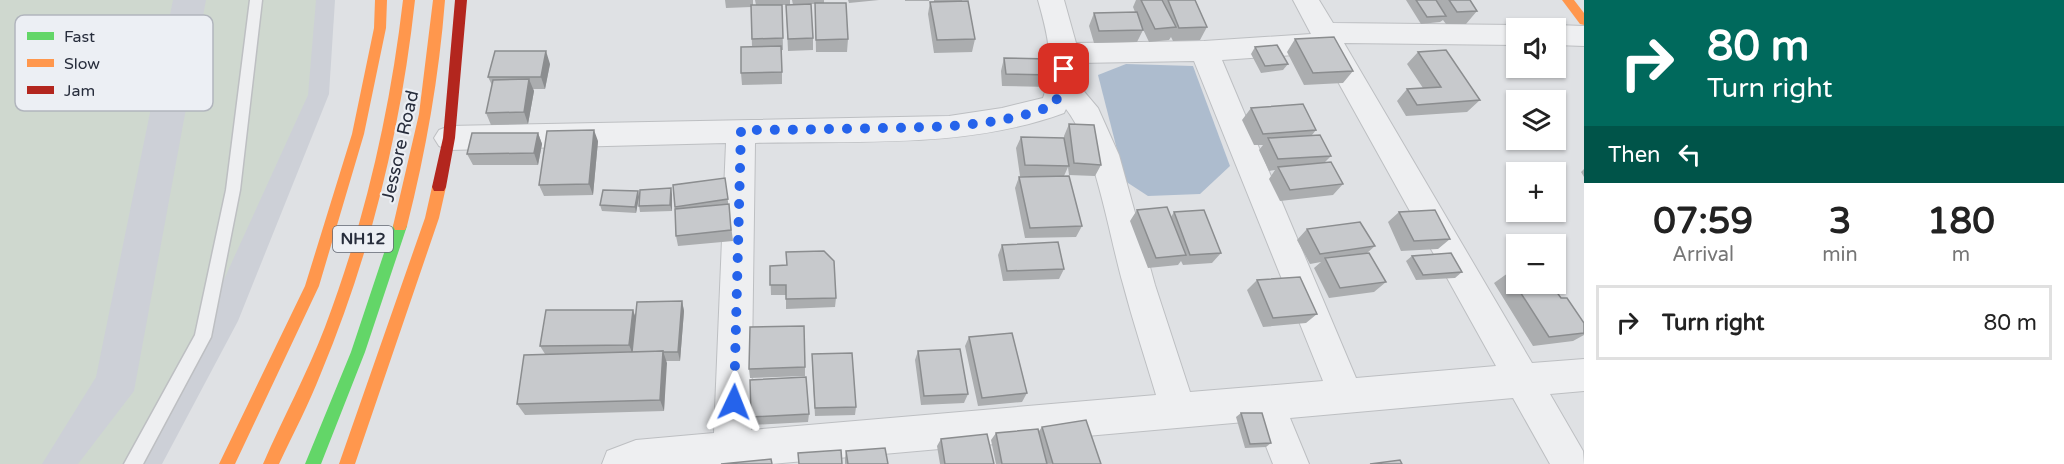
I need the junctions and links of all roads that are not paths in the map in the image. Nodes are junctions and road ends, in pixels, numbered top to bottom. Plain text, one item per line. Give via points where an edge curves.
1 (256, 0) edge
2 (381, 0) edge
3 (409, 0) edge
4 (439, 0) edge
5 (461, 0) edge
6 (1051, 0) edge
7 (1306, 0) edge
8 (1568, 0) edge
9 (1584, 21) edge
10 (1506, 35) edge
11 (1566, 35) edge
12 (1584, 36) edge
13 (1327, 38) junction
14 (1204, 51) junction
15 (1064, 52) junction
16 (1063, 86) junction
17 (741, 130) junction
18 (449, 138) junction
19 (1584, 375) edge
20 (1521, 380) junction
21 (1346, 395) junction
22 (1266, 402) junction
23 (1178, 410) junction
24 (732, 449) junction
25 (783, 454) edge
26 (133, 464) edge
27 (227, 464) edge
28 (271, 464) edge
29 (313, 464) edge
30 (347, 464) edge
31 (620, 464) edge
32 (1290, 464) edge
33 (1570, 464) edge

1 - 26 lane via 233,190 203,337
2 - 27 main road via 380,28 358,134 312,286
3 - 28 main road, NH12 via 401,85 357,259 314,373
4 - 29 main road, Jessore Road / NH12 via 432,90 422,145 366,333
5 - 18 main road
6 - 15 street
7 - 13 street
8 - 9 main road
10 - 13 street
11 - 12 street
13 - 14 street
13 - 20 street
14 - 15 street
14 - 21 street
15 - 16 street
16 - 17 street via 1054,105 995,122
16 - 23 street via 1088,116 1104,155
17 - 18 street
17 - 24 street
18 - 30 main road via 432,218
19 - 20 street
20 - 21 street
20 - 33 street
21 - 22 street
22 - 23 street
22 - 32 street
23 - 25 street
24 - 25 street
24 - 31 street via 636,458

